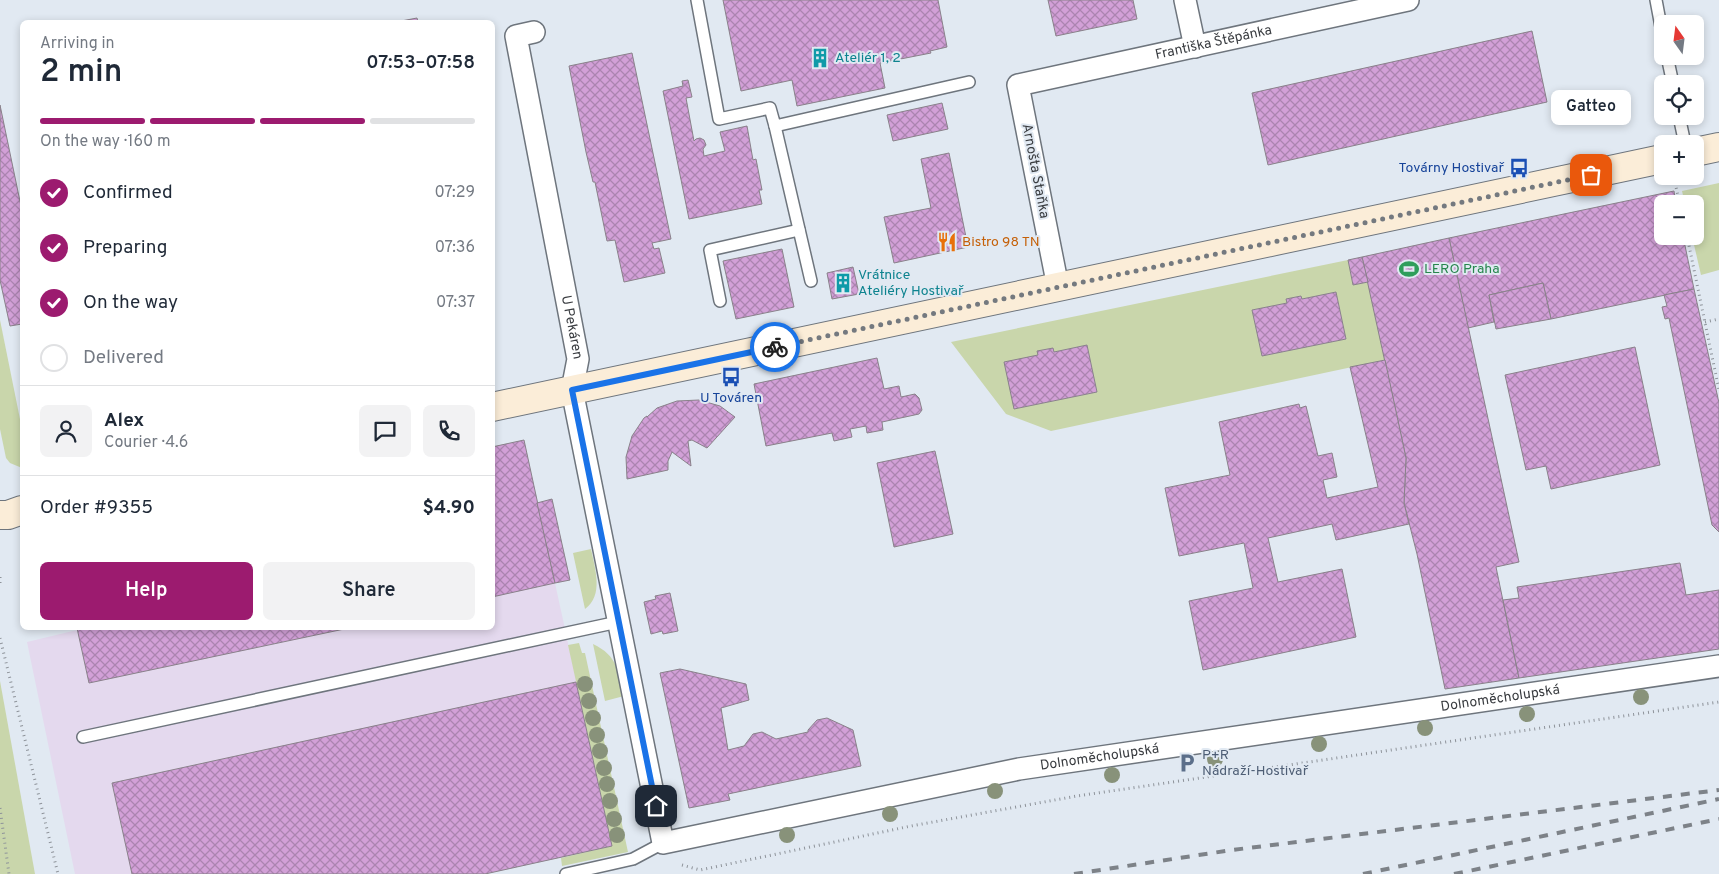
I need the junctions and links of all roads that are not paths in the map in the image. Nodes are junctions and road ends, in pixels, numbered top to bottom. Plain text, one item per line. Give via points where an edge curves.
1 (697, 0) edge
2 (1185, 0) edge
3 (1408, 0) edge
4 (1656, 0) edge
5 (1659, 15) edge
6 (534, 32) dead end
7 (1195, 47) junction
8 (969, 82) dead end
9 (1018, 85) joint
10 (775, 126) junction
11 (1719, 147) edge
12 (1704, 150) edge
13 (1654, 162) edge
14 (799, 230) junction
15 (811, 281) dead end
16 (1058, 287) junction
17 (720, 301) dead end
18 (572, 390) junction
19 (495, 406) edge
20 (618, 622) junction
21 (1719, 666) edge
22 (82, 737) dead end
23 (664, 843) junction
24 (566, 874) edge

1 - 10 lane via 719,119 770,108
2 - 7 street
3 - 7 street, Františka Štěpánka
4 - 5 lane
6 - 18 street, U Pekáren via 516,36 578,359
7 - 9 street, Františka Štěpánka
8 - 10 lane
9 - 16 street, Arnošta Staňka
10 - 14 lane
11 - 12 street
13 - 16 street
14 - 15 lane
14 - 17 lane via 710,250
16 - 18 street
18 - 19 street
18 - 20 street, U Pekáren
20 - 22 lane
20 - 23 street, U Pekáren
21 - 23 street, Dolnoměcholupská via 1018,769
23 - 24 lane via 634,859

